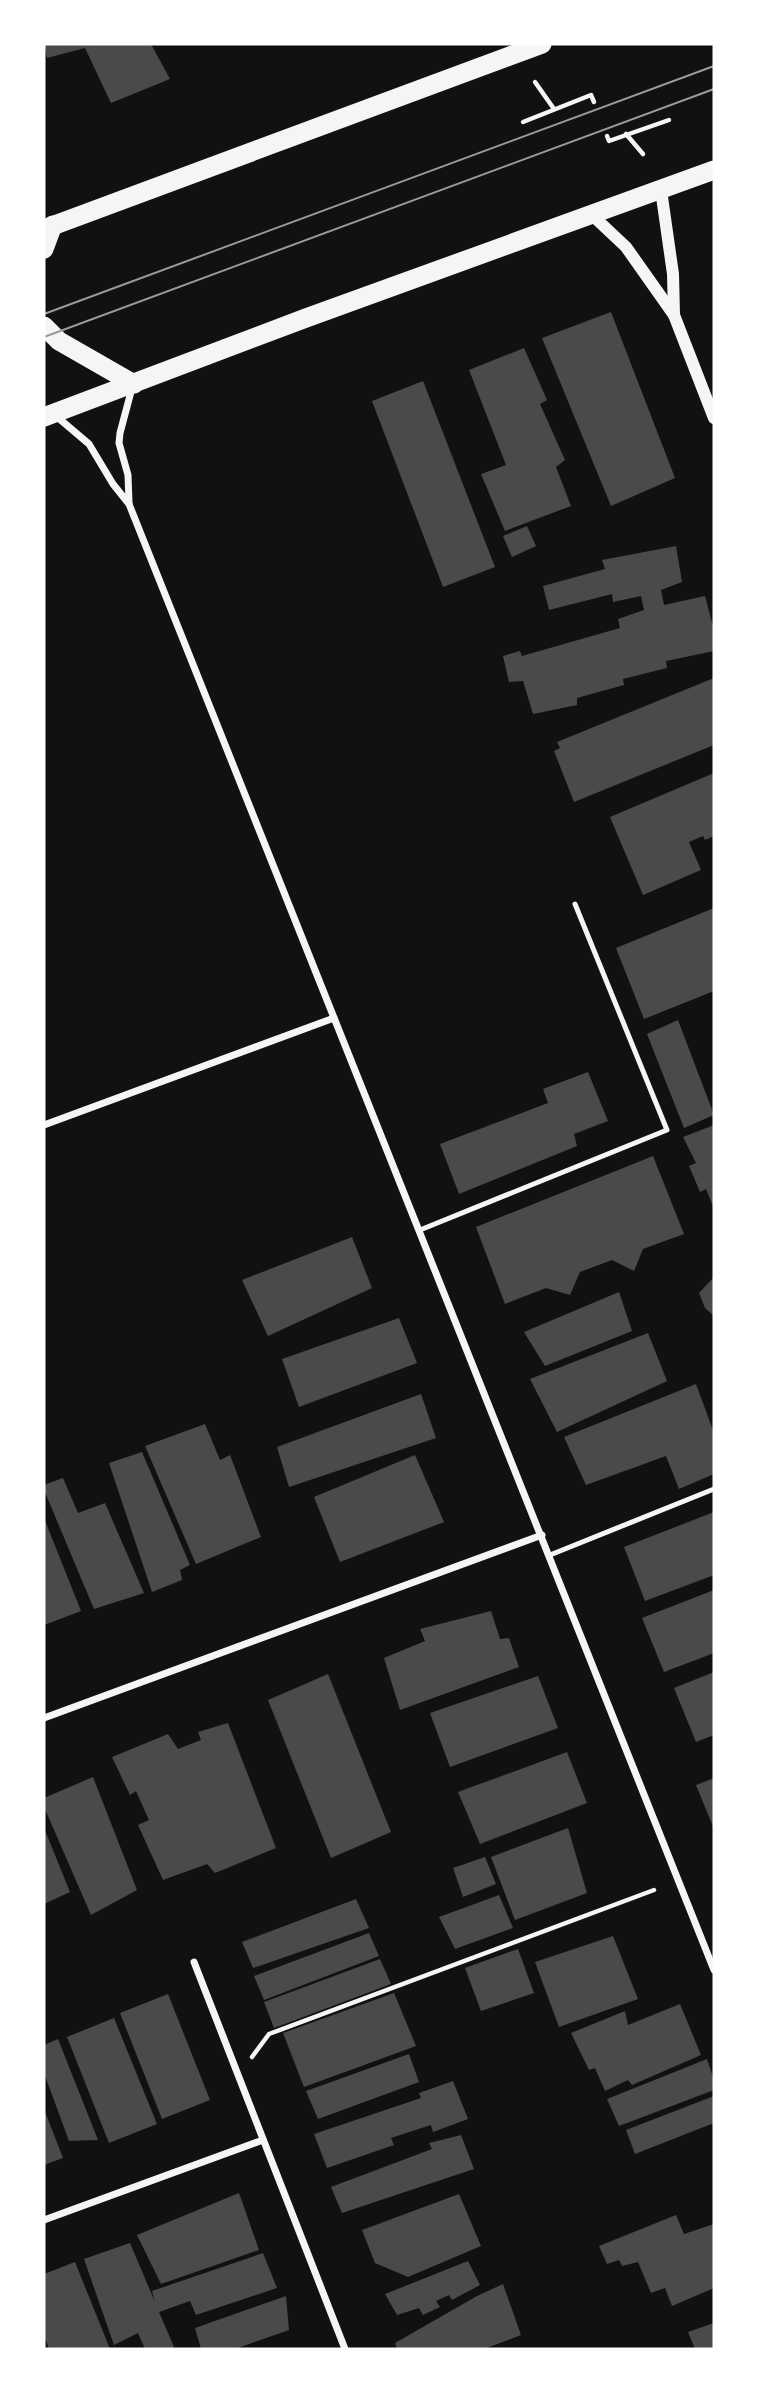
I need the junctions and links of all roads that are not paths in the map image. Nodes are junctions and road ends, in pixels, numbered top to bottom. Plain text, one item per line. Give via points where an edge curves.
1 (530, 46) edge
2 (714, 170) edge
3 (661, 190) junction
4 (592, 215) junction
5 (48, 227) edge
6 (44, 248) edge
7 (674, 315) junction
8 (44, 326) edge
9 (134, 384) junction
10 (48, 415) edge
11 (714, 418) edge
12 (129, 504) junction
13 (575, 904) dead end
14 (334, 1018) junction
15 (44, 1125) edge
16 (420, 1230) junction
17 (714, 1489) edge
18 (542, 1535) junction
19 (550, 1555) junction
20 (44, 1718) edge
21 (194, 1962) dead end
22 (714, 1970) edge
23 (263, 2140) junction
24 (44, 2220) edge
25 (345, 2349) edge

1 - 5 highway
2 - 3 highway
3 - 4 highway
3 - 7 street
4 - 7 street via 625,247
4 - 9 highway
5 - 6 highway
7 - 11 street
8 - 9 highway via 60,341
9 - 10 highway
9 - 12 street via 119,443 128,475
10 - 12 street via 89,444
12 - 14 street
13 - 16 lane via 667,1130
14 - 15 street
14 - 16 street
16 - 18 street
17 - 19 lane
18 - 19 street
18 - 20 street
19 - 22 street
21 - 23 street
23 - 24 street
23 - 25 street

